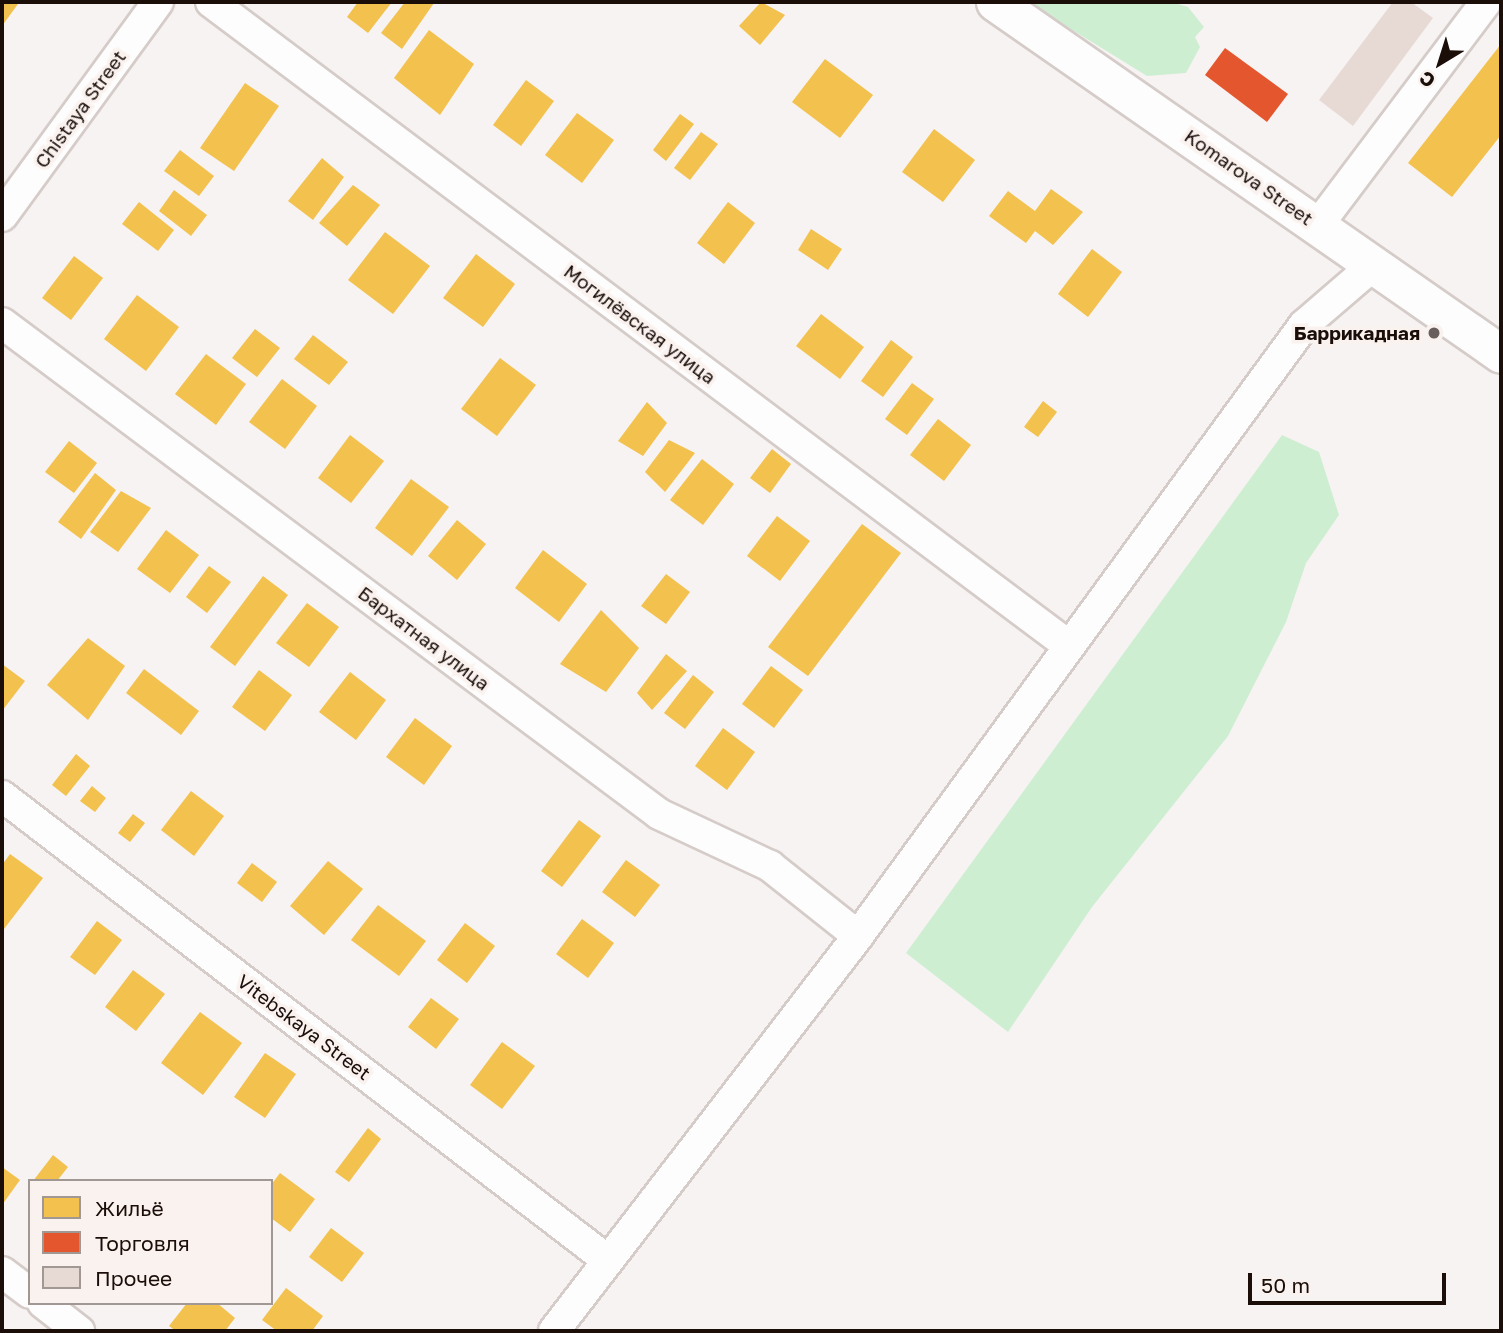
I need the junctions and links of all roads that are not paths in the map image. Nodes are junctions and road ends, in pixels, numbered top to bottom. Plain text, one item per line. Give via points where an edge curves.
1 (158, 2) edge
2 (211, 2) edge
3 (995, 2) edge
4 (1486, 2) edge
5 (2, 216) edge
6 (1318, 225) junction
7 (1375, 264) junction
8 (2, 323) edge
9 (1501, 354) edge
10 (1069, 646) junction
11 (2, 796) edge
12 (858, 936) junction
13 (606, 1259) junction
14 (2, 1272) edge
15 (28, 1292) edge
16 (46, 1305) edge
17 (79, 1331) edge
18 (554, 1331) edge

1 - 5 street, Chistaya Street
2 - 10 street, Могилёвская улица
3 - 6 street, Komarova Street
4 - 6 street
6 - 7 street, Komarova Street
7 - 9 street, Komarova Street
7 - 10 street via 1304,325
8 - 12 street, Бархатная улица via 659,814 770,866
10 - 12 street
11 - 13 street, Vitebskaya Street
12 - 13 street
13 - 18 street
14 - 15 street
16 - 17 street

